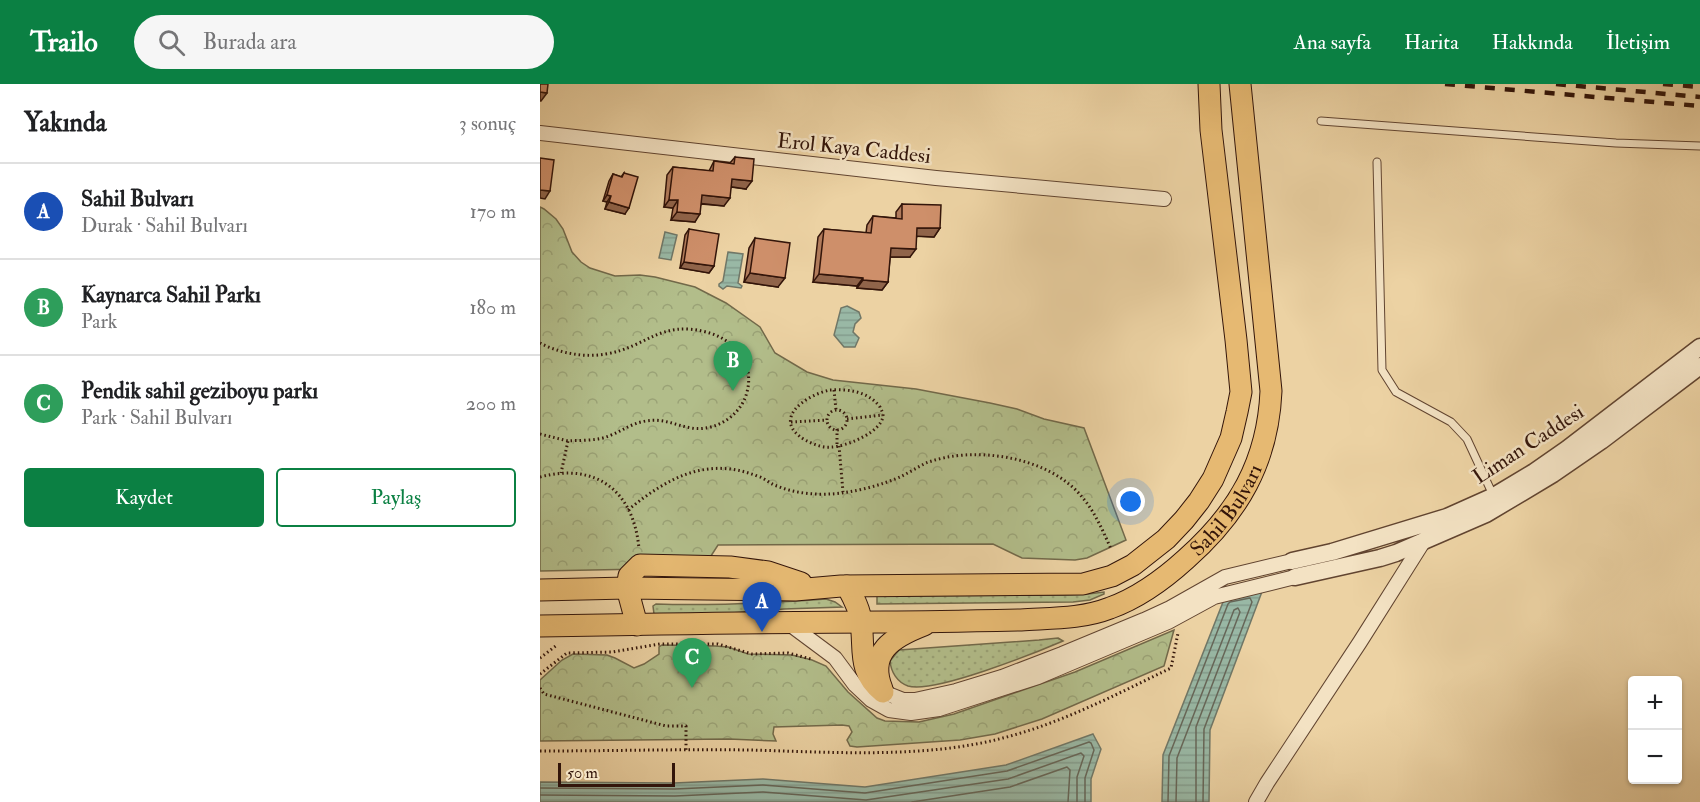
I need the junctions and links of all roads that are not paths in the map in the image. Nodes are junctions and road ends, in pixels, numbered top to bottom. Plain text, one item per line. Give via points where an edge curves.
1 (1209, 84) edge
2 (1240, 84) edge
3 (1321, 121) dead end
4 (540, 133) edge
5 (1700, 146) edge
6 (1377, 162) dead end
7 (1164, 199) dead end
8 (1700, 347) edge
9 (1700, 366) edge
10 (1496, 502) junction
11 (1425, 539) junction
12 (1294, 569) junction
13 (847, 586) junction
14 (627, 588) junction
15 (819, 588) junction
16 (540, 590) edge
17 (786, 622) junction
18 (861, 622) junction
19 (934, 622) junction
20 (637, 625) junction
21 (540, 627) edge
22 (883, 692) junction
23 (1257, 802) edge

1 - 13 highway, Sahil Bulvarı via 1241,392 1231,438 1199,501 1149,554 1098,581
2 - 19 highway, Sahil Bulvarı via 1271,391 1261,453 1246,489 1217,529 1178,567 1112,608 1078,616
3 - 5 lane
4 - 7 street, Erol Kaya Caddesi via 936,178
6 - 10 lane via 1382,370 1396,392 1451,422 1467,439
8 - 10 street, Liman Caddesi
9 - 10 street, Liman Caddesi via 1575,460 1532,488
10 - 11 street, Liman Caddesi
10 - 12 street, Liman Caddesi via 1332,552
11 - 12 street, Liman Caddesi via 1380,558
11 - 23 street
12 - 17 street via 1214,597 1159,626 1038,677 939,709 911,713 889,710 871,700 835,658
12 - 22 street via 1216,580 1144,620 1002,677 956,691 915,700
13 - 15 highway, Sahil Bulvarı
13 - 18 highway
14 - 15 highway, Sahil Bulvarı
14 - 15 highway via 629,576 640,565 730,567 768,572
14 - 16 highway, Sahil Bulvarı
14 - 20 highway
17 - 18 highway, Sahil Bulvarı
17 - 20 highway, Sahil Bulvarı
18 - 19 highway, Sahil Bulvarı
18 - 22 highway via 865,667 872,682
19 - 22 highway via 902,634 884,648 877,667
20 - 21 highway, Sahil Bulvarı

